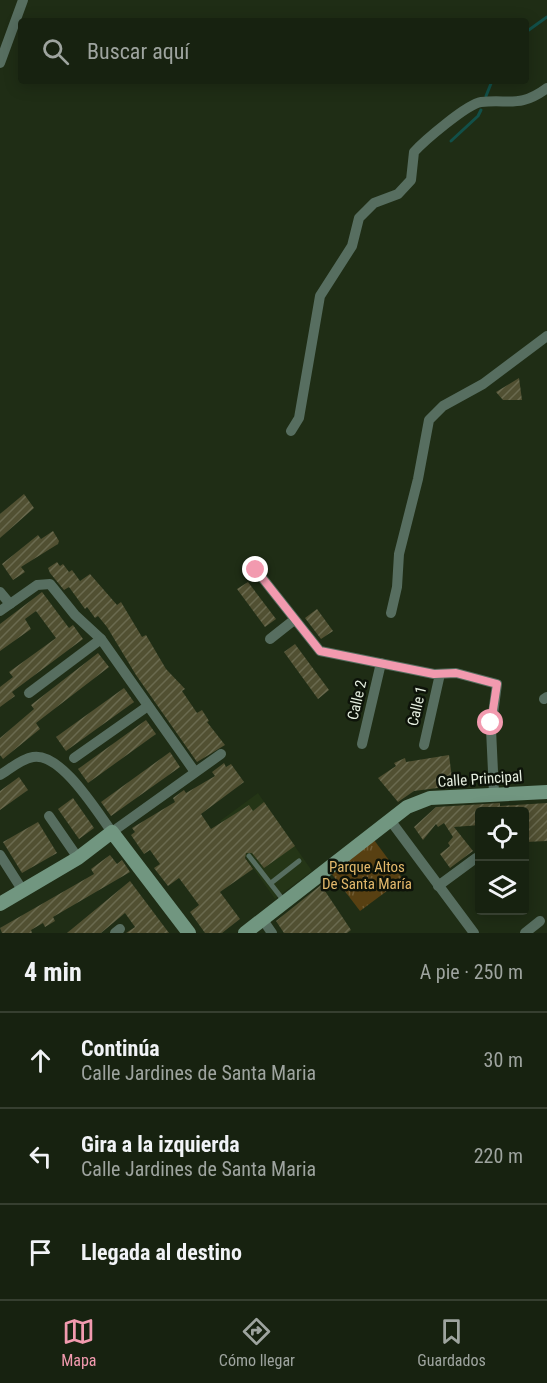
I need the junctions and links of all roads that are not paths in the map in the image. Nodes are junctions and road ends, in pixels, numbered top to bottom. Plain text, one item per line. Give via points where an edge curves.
1 (23, 0) edge
2 (0, 63) edge
3 (547, 88) edge
4 (547, 336) edge
5 (291, 431) dead end
6 (256, 570) dead end
7 (0, 592) edge
8 (10, 604) junction
9 (0, 611) edge
10 (391, 613) dead end
11 (294, 620) junction
12 (100, 639) junction
13 (270, 639) dead end
14 (381, 663) junction
15 (440, 674) junction
16 (29, 693) dead end
17 (148, 706) junction
18 (362, 744) dead end
19 (424, 745) dead end
20 (221, 754) dead end
21 (74, 758) dead end
22 (195, 772) junction
23 (0, 775) edge
24 (547, 792) edge
25 (494, 793) junction
26 (49, 816) dead end
27 (390, 820) junction
28 (112, 832) junction
29 (0, 855) edge
30 (249, 856) dead end
31 (78, 858) junction
32 (475, 859) edge
33 (299, 861) dead end
34 (271, 883) junction
35 (438, 886) junction
36 (23, 891) junction
37 (285, 903) junction
38 (0, 904) edge
39 (263, 920) junction
40 (540, 921) dead end
41 (189, 933) edge
42 (245, 933) edge
43 (272, 933) edge
44 (474, 933) edge
45 (525, 933) edge

1 - 2 street
3 - 5 street via 532,99 479,102 442,127 414,152 411,180 398,194 374,203 359,218 352,246 320,296 299,418
4 - 10 street via 483,384 443,406 429,420 399,554
6 - 11 street
7 - 8 street
8 - 9 street
8 - 12 street via 37,585 50,584
11 - 13 street
11 - 14 street via 320,651
12 - 16 street
12 - 17 street
14 - 15 street
14 - 18 street, Calle 2
15 - 19 street, Calle 1
15 - 25 street via 456,673 497,684 491,729
17 - 21 street
17 - 22 street
20 - 22 street
22 - 28 street
23 - 28 street via 33,756 47,758 72,778
24 - 25 street, Calle Principal
25 - 27 street, Calle Principal via 430,798 407,807
26 - 31 street
27 - 35 street
27 - 37 street, Calle Principal
28 - 31 street
28 - 41 street
29 - 36 street
30 - 34 lane
31 - 36 street
32 - 35 street
33 - 34 lane
34 - 37 lane
35 - 44 street
36 - 38 street
37 - 39 street, Calle Principal
39 - 42 street, Calle Principal
39 - 43 street
40 - 45 street

